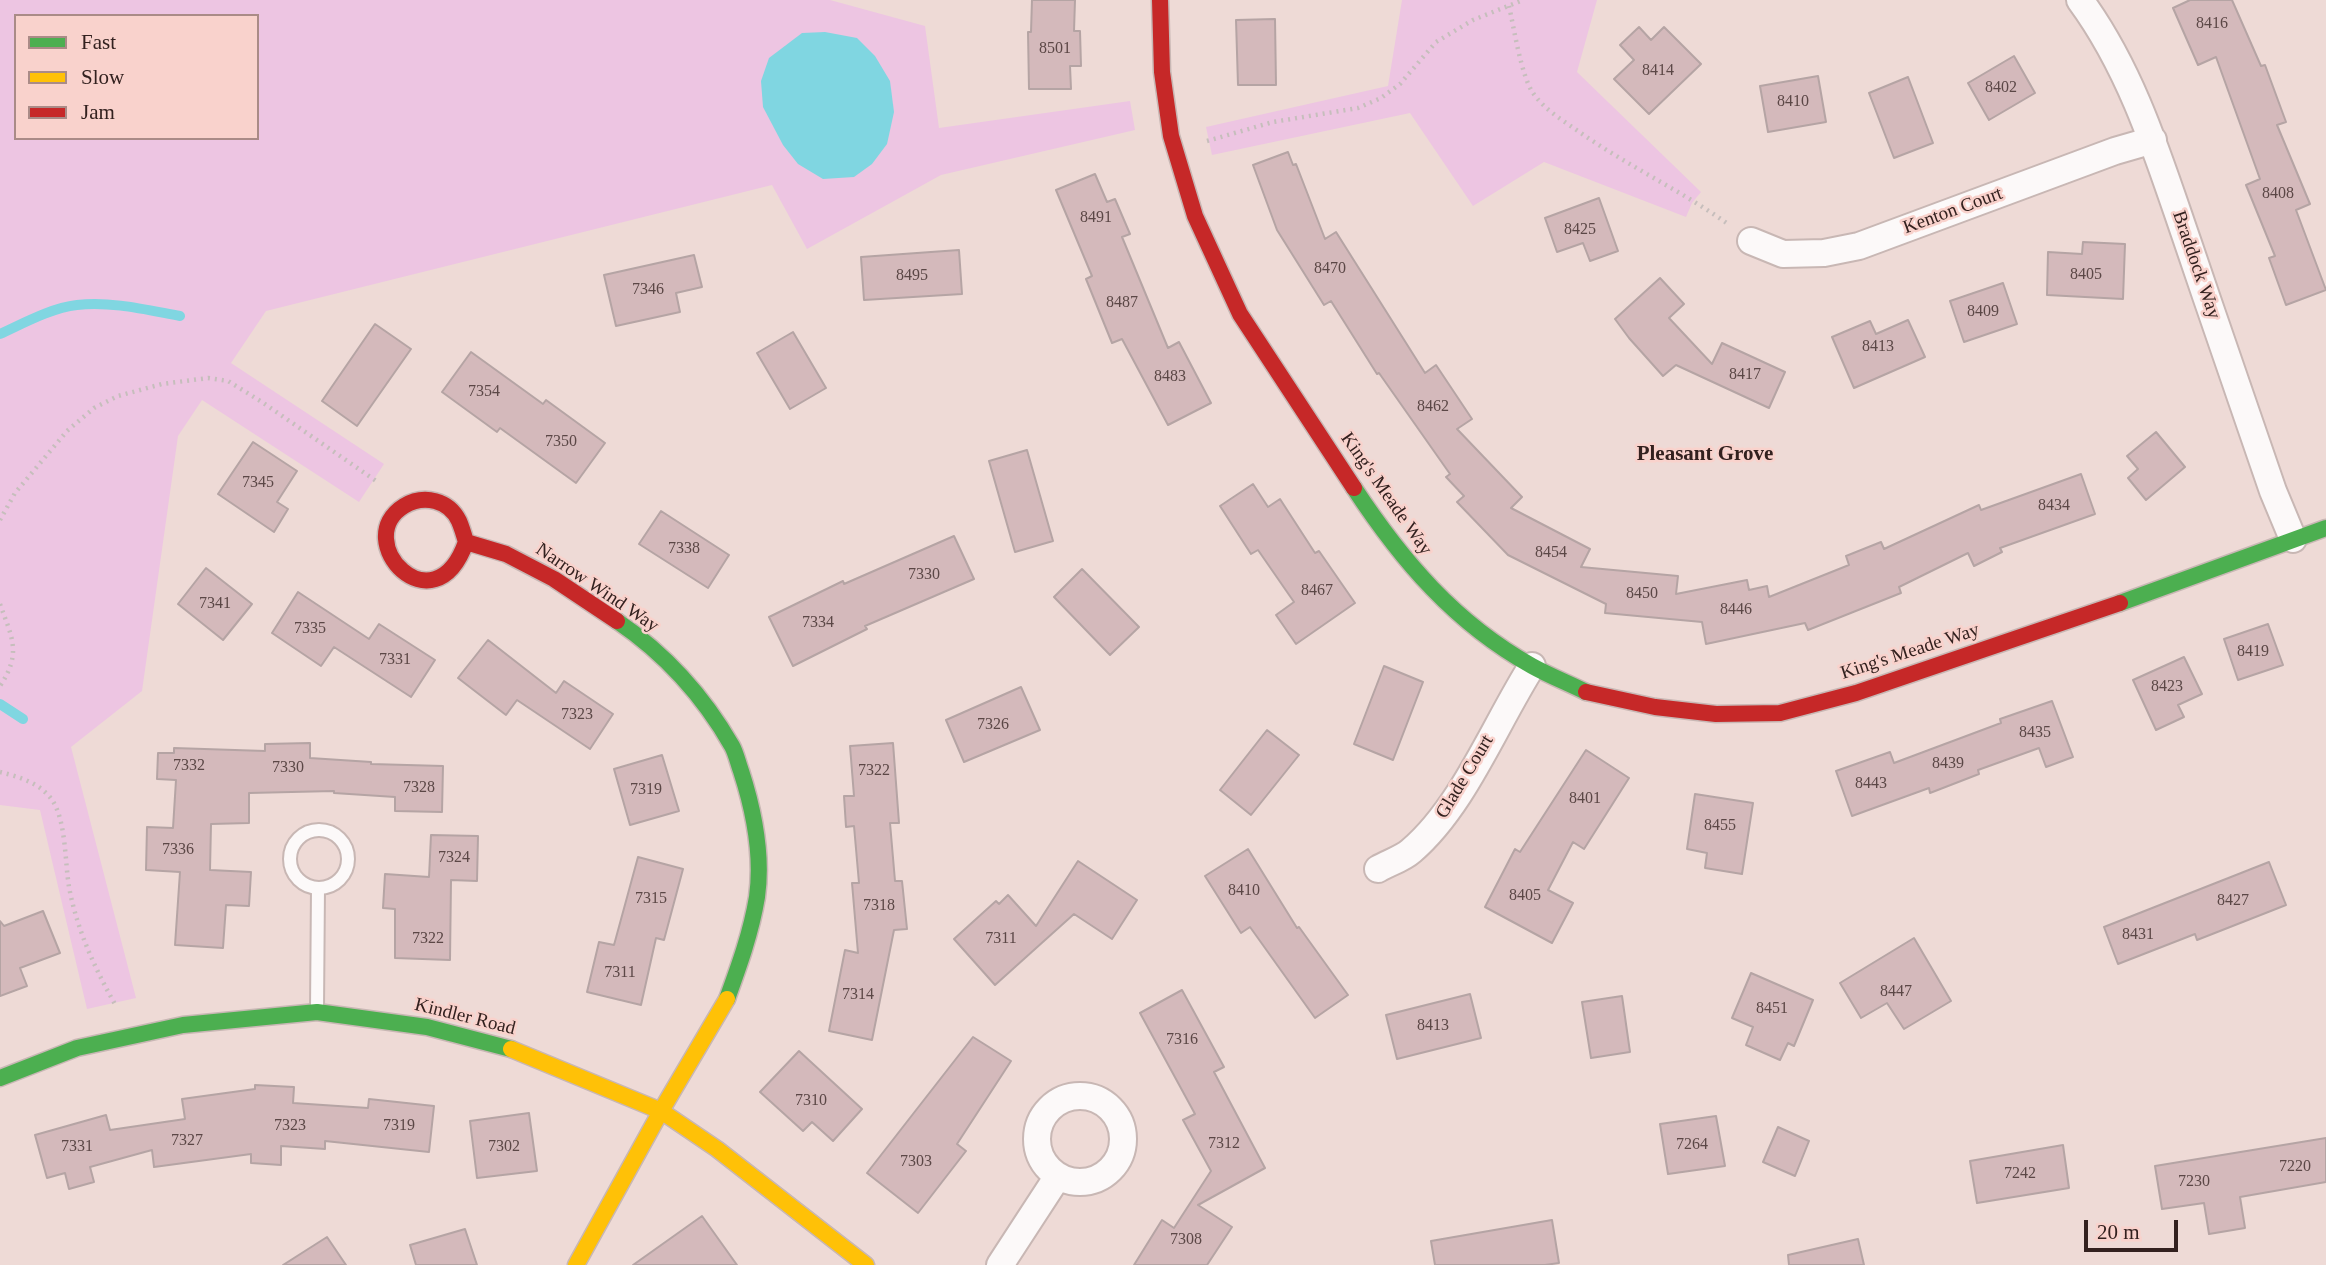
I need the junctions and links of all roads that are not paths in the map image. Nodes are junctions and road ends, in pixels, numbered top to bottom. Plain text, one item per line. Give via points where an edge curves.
1 (1160, 0) edge
2 (2080, 0) edge
3 (2153, 140) junction
4 (1751, 241) road end
5 (2326, 528) edge
6 (2292, 539) junction
7 (466, 542) junction
8 (1532, 666) junction
9 (1377, 869) dead end
10 (318, 888) junction
11 (317, 1013) junction
12 (0, 1078) edge
13 (661, 1111) junction
14 (1058, 1176) dead end
15 (576, 1265) edge
16 (866, 1265) edge
17 (1000, 1265) edge

1 - 8 street, King's Meade Way via 1162,72 1175,152 1195,216 1240,314 1385,536 1430,590 1479,632
2 - 3 street, Braddock Way via 2123,72
3 - 4 street, Kenton Court via 1859,246 1783,254
3 - 6 street, Braddock Way
5 - 6 street, King's Meade Way
6 - 8 street, King's Meade Way via 1869,689 1780,713 1716,714 1655,707 1591,694
7 - 7 street via 463,525 452,509 426,499 396,512 385,542 391,560 405,574 420,579 446,575 461,561
7 - 13 street, Narrow Wind Way via 506,554 554,579 633,632 702,701 733,748 751,803 758,845 757,895 747,944 727,1000
8 - 9 street, Glade Court via 1460,793 1409,853
10 - 10 lane via 337,882 348,856 340,838 323,830 304,834 290,857 301,881
10 - 11 lane
11 - 12 street, Kindler Road via 183,1025 132,1035 77,1048
11 - 13 street, Kindler Road via 427,1027 512,1049
13 - 15 street, Narrow Wind Way
13 - 16 street, Kindler Road
14 - 17 street

